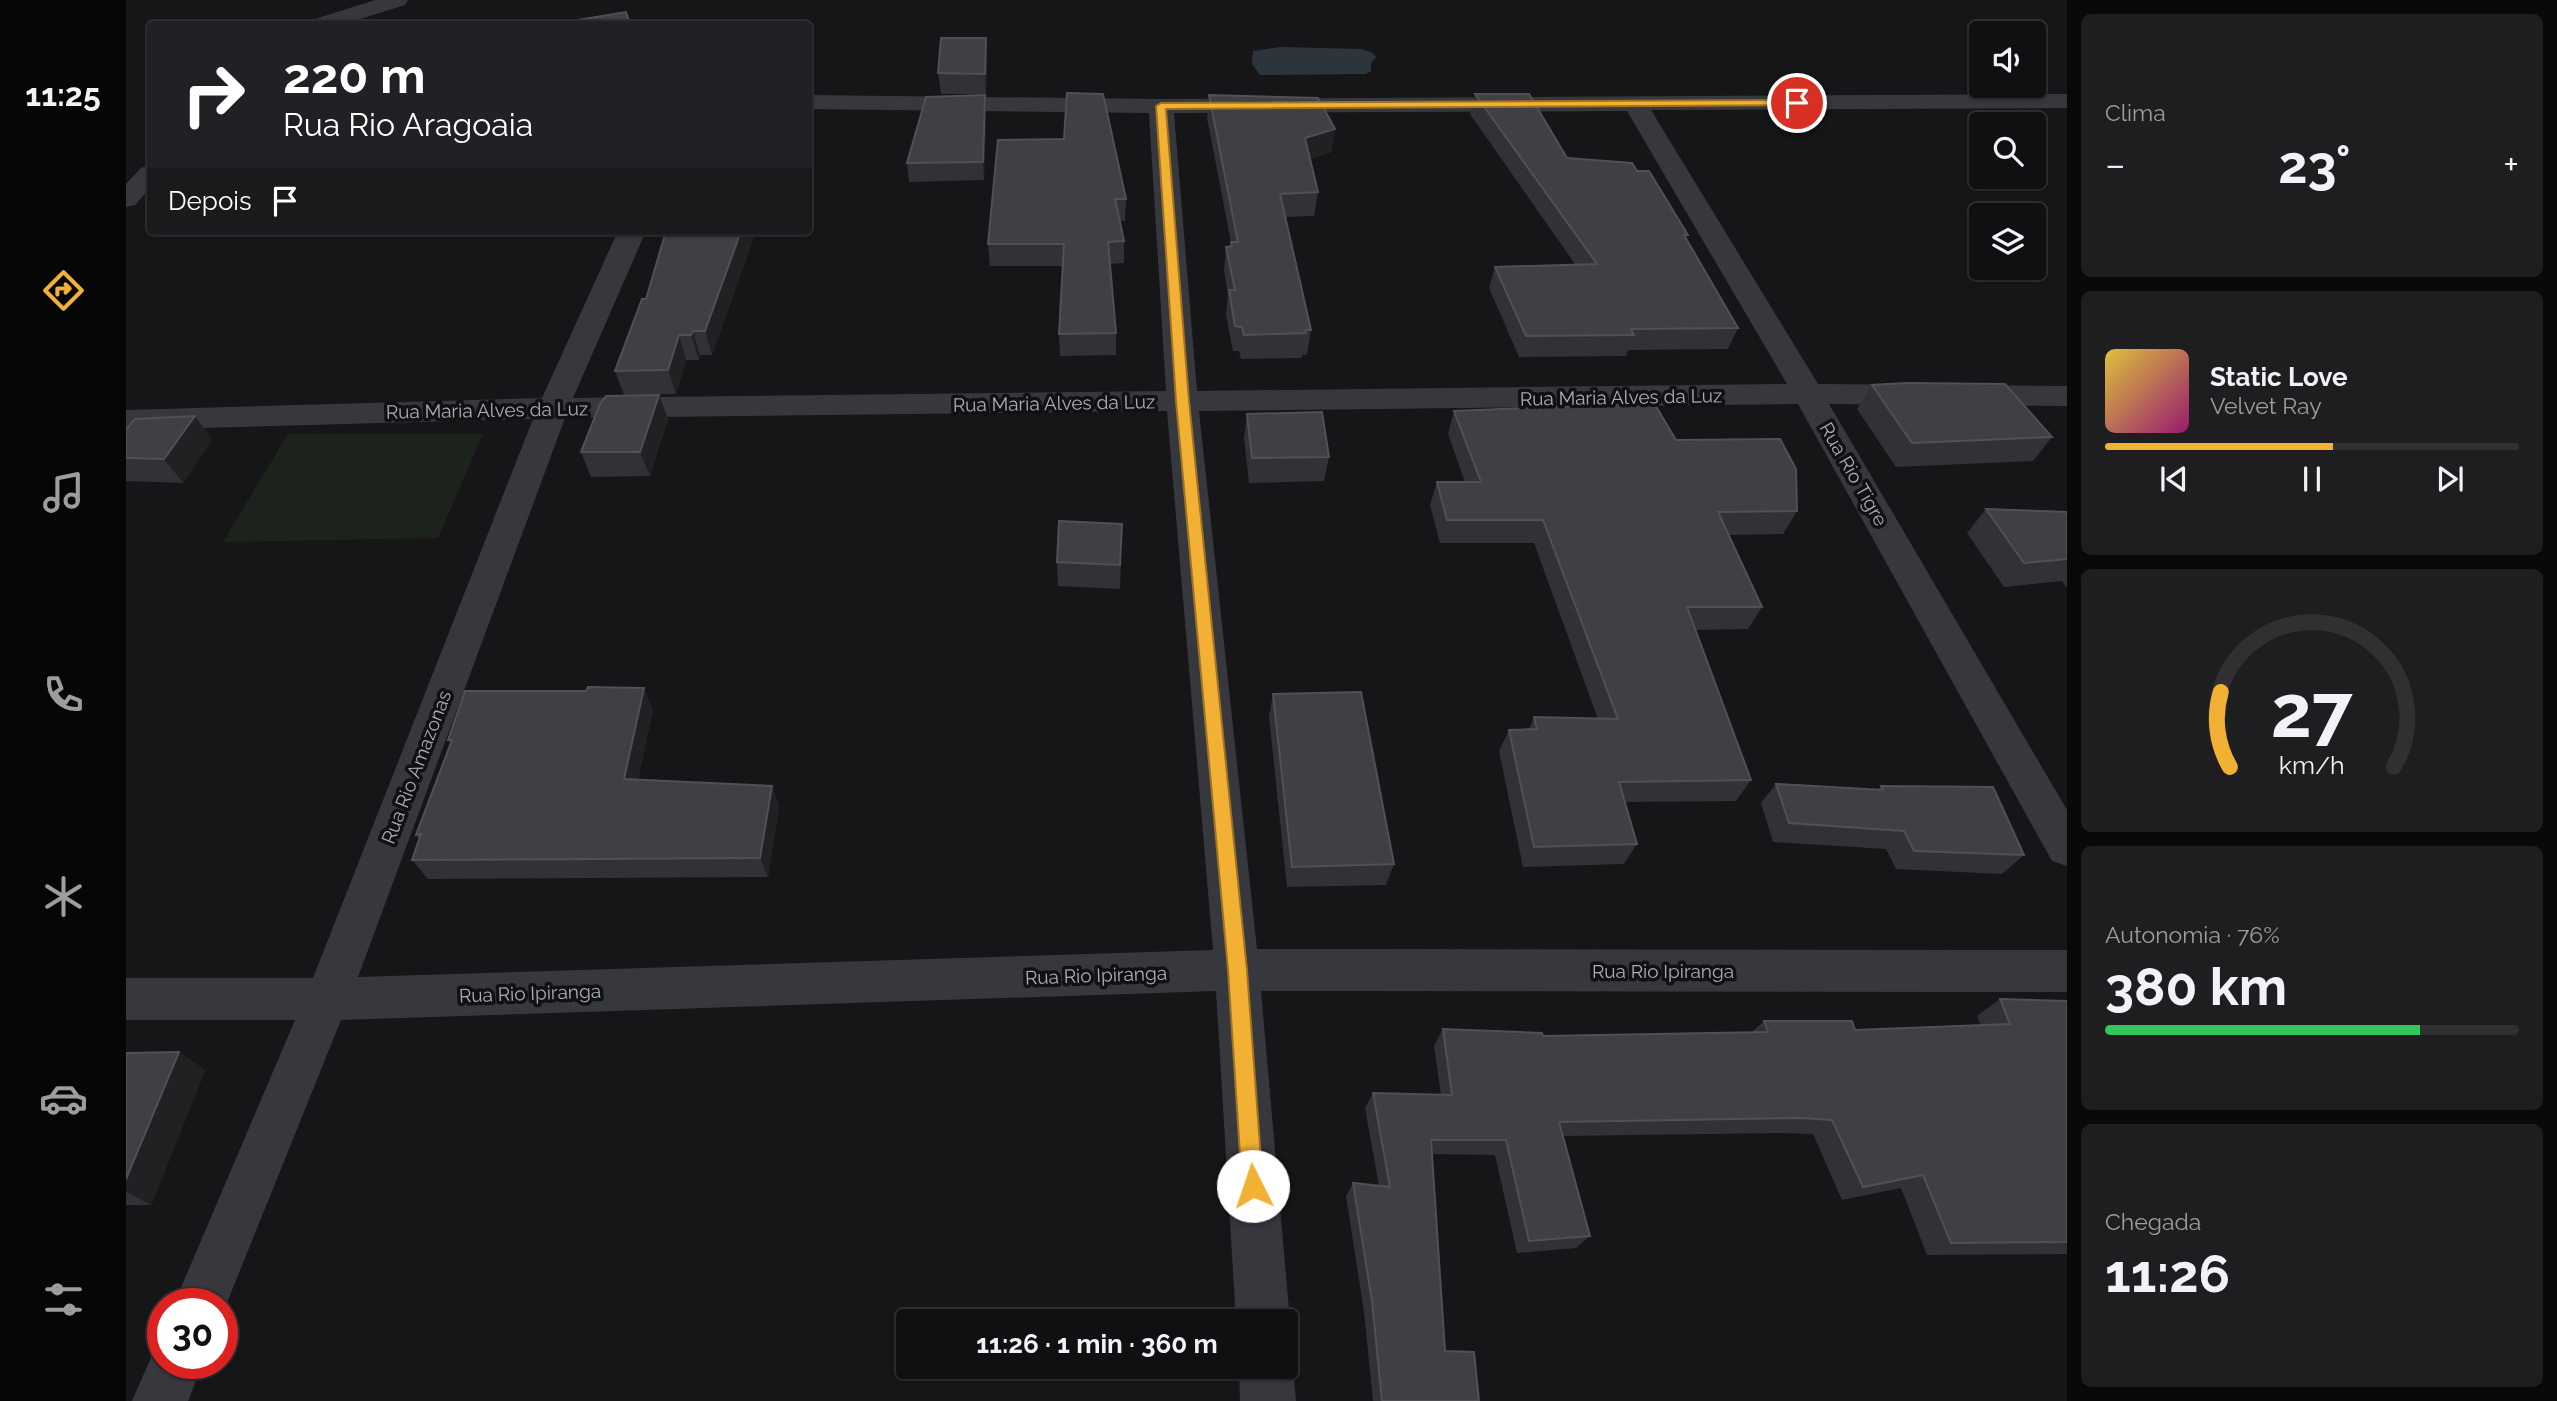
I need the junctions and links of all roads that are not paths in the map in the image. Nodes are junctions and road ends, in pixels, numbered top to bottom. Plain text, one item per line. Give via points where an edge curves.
1 (397, 0) edge
2 (332, 21) edge
3 (2067, 101) edge
4 (812, 102) edge
5 (1635, 104) junction
6 (1161, 106) junction
7 (147, 176) edge
8 (126, 199) edge
9 (630, 235) edge
10 (1808, 394) junction
11 (2067, 396) edge
12 (1182, 401) junction
13 (553, 408) junction
14 (126, 420) edge
15 (2067, 849) edge
16 (1237, 970) junction
17 (2067, 971) edge
18 (126, 999) edge
19 (327, 999) junction
20 (207, 1288) edge
21 (1262, 1309) edge
22 (169, 1379) edge
23 (1267, 1379) edge
24 (160, 1401) edge
25 (1268, 1401) edge

1 - 2 street
3 - 5 street
4 - 6 street
5 - 6 street
5 - 10 street, Rua Rio Tigre
6 - 12 street
7 - 8 street
9 - 13 street, Rua Rio Amazonas
10 - 11 street, Rua Maria Alves da Luz
10 - 12 street, Rua Maria Alves da Luz
10 - 15 street, Rua Rio Tigre
12 - 13 street, Rua Maria Alves da Luz
12 - 16 street
13 - 14 street, Rua Maria Alves da Luz
13 - 19 street, Rua Rio Amazonas
16 - 17 street, Rua Rio Ipiranga
16 - 19 street, Rua Rio Ipiranga
16 - 21 street
18 - 19 street, Rua Rio Ipiranga
19 - 20 street, Rua Rio Amazonas
22 - 24 street
23 - 25 street

